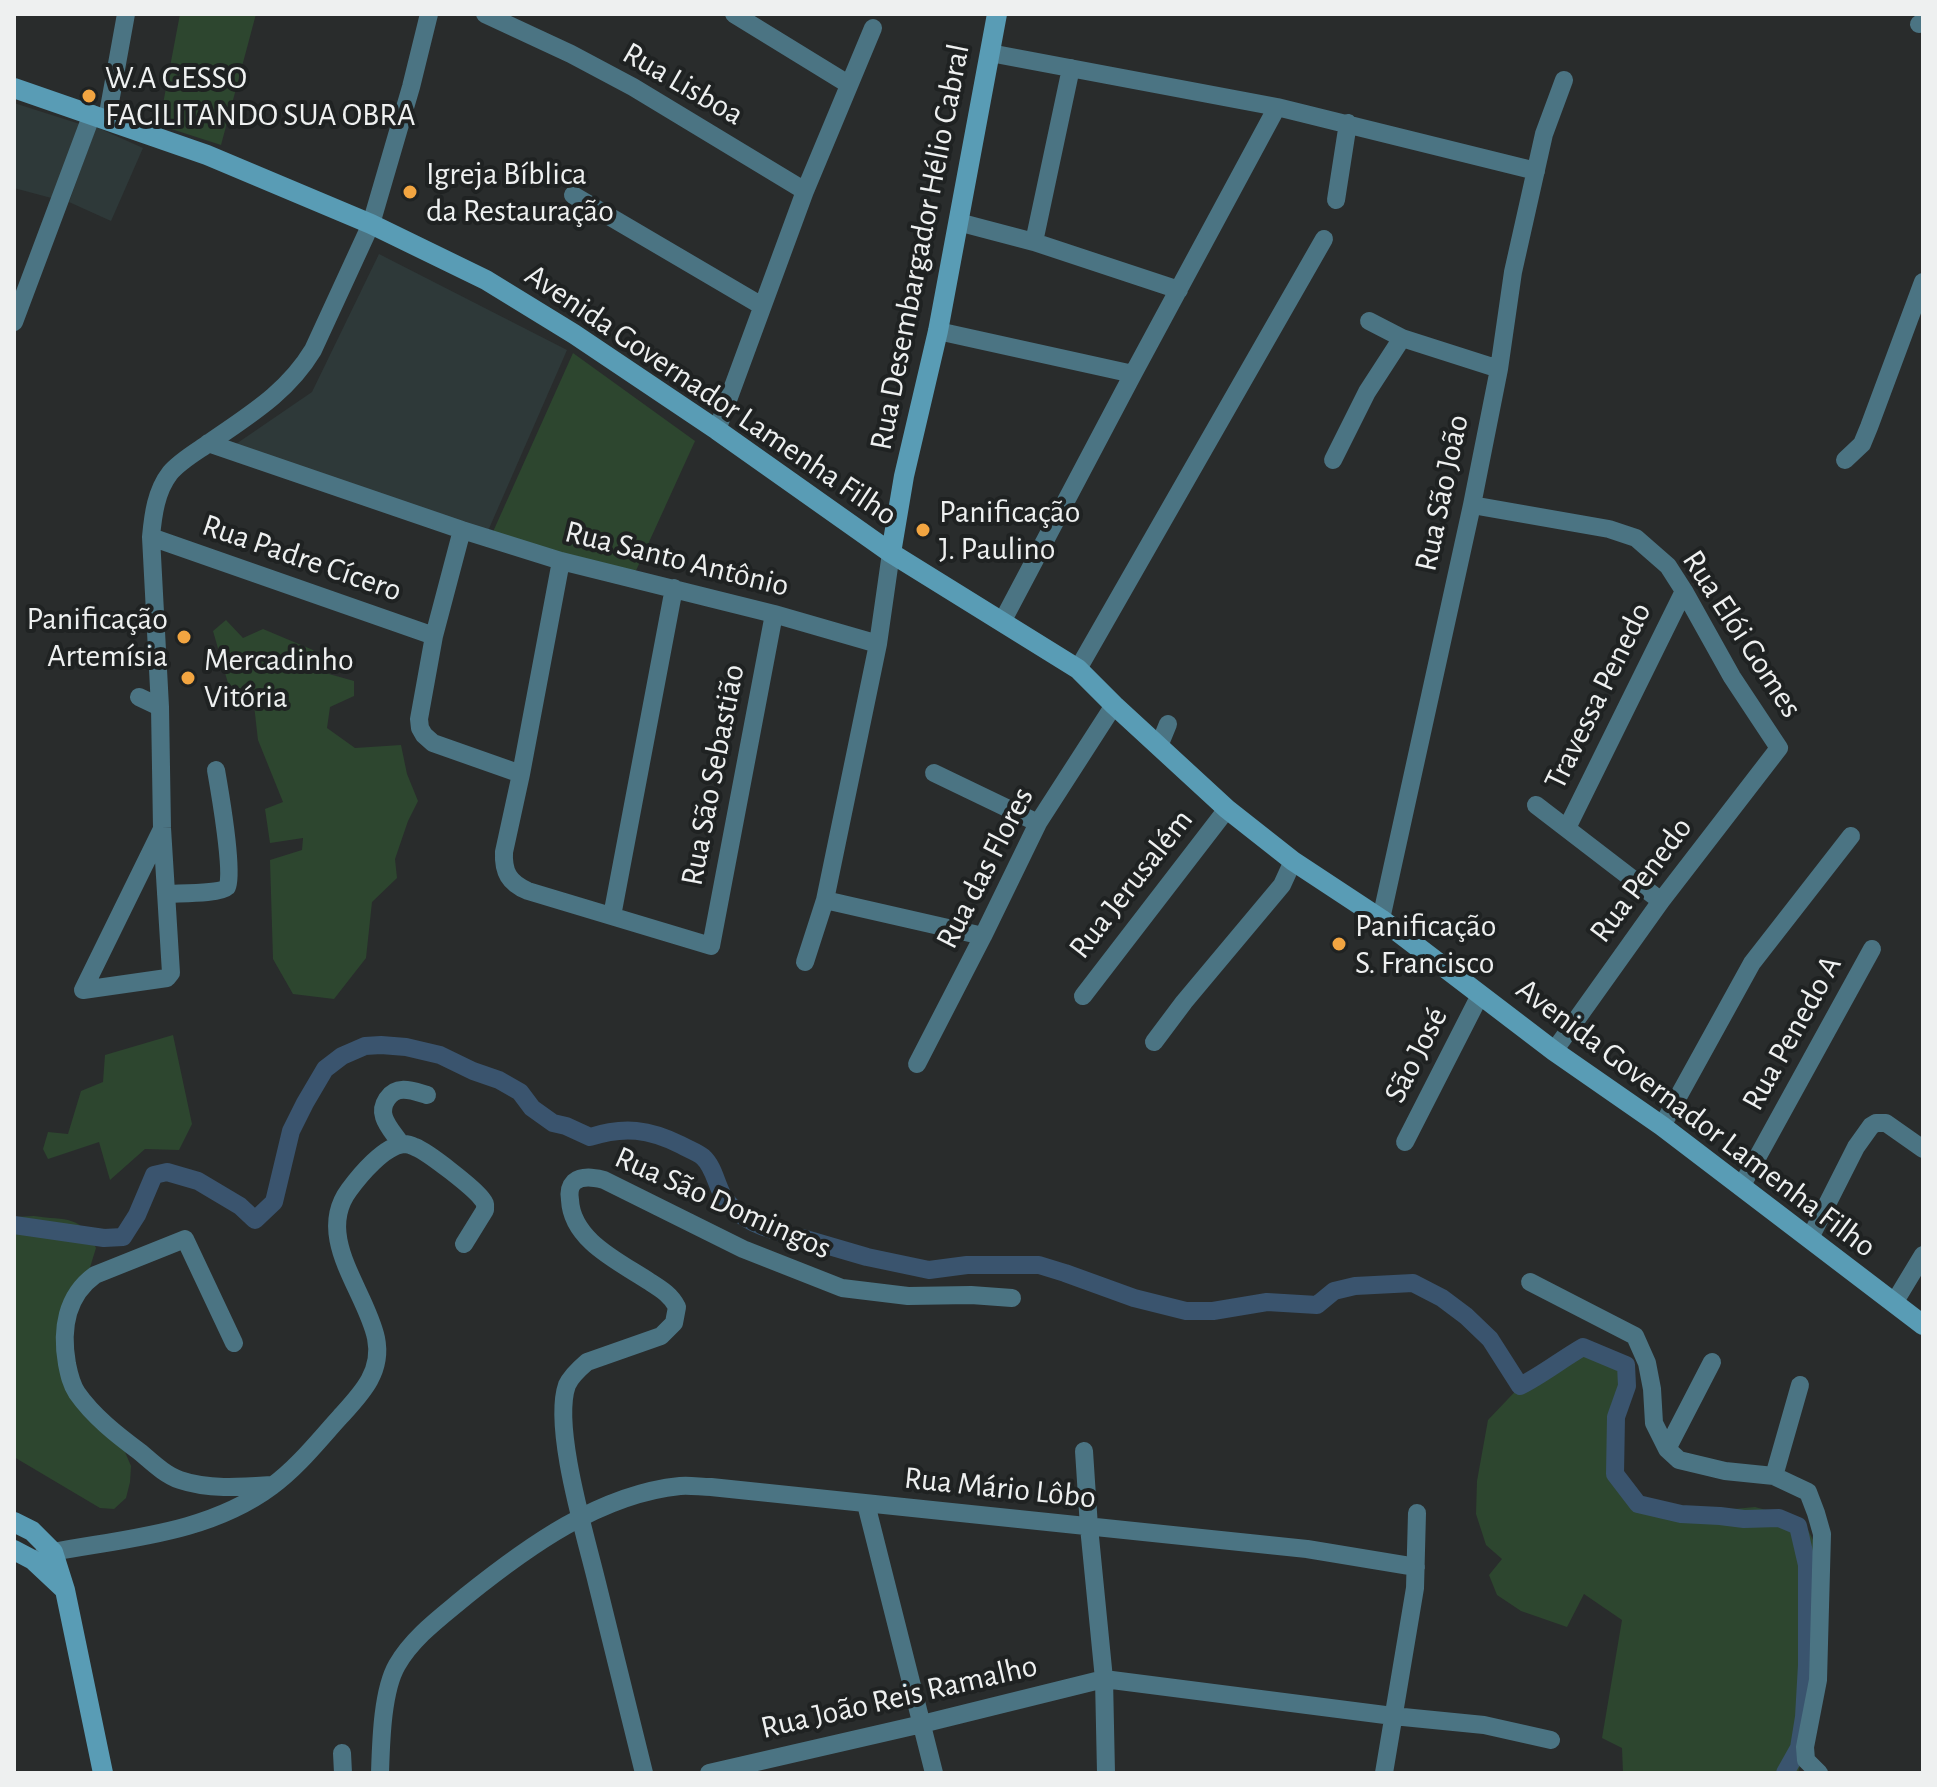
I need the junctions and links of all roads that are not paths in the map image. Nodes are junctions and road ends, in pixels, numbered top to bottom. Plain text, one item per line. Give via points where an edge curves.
1 (126, 14) edge
2 (429, 14) edge
3 (485, 14) edge
4 (734, 14) edge
5 (997, 14) edge
6 (873, 28) dead end
7 (990, 53) junction
8 (1071, 68) junction
9 (1564, 80) dead end
10 (848, 84) junction
11 (14, 88) edge
12 (1277, 107) junction
13 (99, 117) junction
14 (1348, 123) junction
15 (1536, 171) junction
16 (805, 191) junction
17 (573, 195) dead end
18 (1336, 200) dead end
19 (958, 222) junction
20 (371, 224) junction
21 (1324, 239) dead end
22 (1034, 242) junction
23 (1923, 282) edge
24 (1179, 290) junction
25 (762, 306) junction
26 (16, 316) edge
27 (1369, 321) dead end
28 (938, 331) junction
29 (1402, 338) junction
30 (1499, 369) junction
31 (1133, 374) junction
32 (717, 430) junction
33 (208, 443) junction
34 (1333, 460) dead end
35 (1845, 460) dead end
36 (1472, 505) junction
37 (462, 530) junction
38 (151, 537) junction
39 (891, 553) junction
40 (561, 561) junction
41 (674, 588) junction
42 (1684, 591) junction
43 (774, 614) junction
44 (1002, 622) junction
45 (434, 636) junction
46 (878, 644) junction
47 (1078, 669) junction
48 (139, 697) dead end
49 (1114, 705) junction
50 (160, 707) junction
51 (1168, 724) dead end
52 (1159, 746) junction
53 (1779, 748) joint
54 (216, 770) dead end
55 (934, 773) dead end
56 (521, 774) junction
57 (1536, 805) dead end
58 (1227, 809) junction
59 (1038, 823) junction
60 (162, 828) junction
61 (1567, 828) junction
62 (1851, 836) dead end
63 (1293, 861) junction
64 (166, 894) junction
65 (825, 900) junction
66 (1661, 901) junction
67 (612, 916) junction
68 (1381, 919) junction
69 (983, 936) junction
70 (1872, 949) dead end
71 (805, 962) dead end
72 (1480, 995) junction
73 (1083, 996) dead end
74 (1154, 1042) dead end
75 (1554, 1051) junction
76 (917, 1064) dead end
77 (427, 1095) dead end
78 (1662, 1126) junction
79 (1405, 1142) dead end
80 (401, 1144) junction
81 (1923, 1149) edge
82 (1741, 1187) junction
83 (1810, 1238) junction
84 (464, 1244) dead end
85 (1923, 1255) edge
86 (1530, 1282) dead end
87 (1012, 1298) dead end
88 (1894, 1303) junction
89 (1923, 1325) edge
90 (234, 1343) dead end
91 (1712, 1362) dead end
92 (1800, 1385) dead end
93 (1667, 1449) junction
94 (1084, 1451) dead end
95 (1774, 1476) junction
96 (275, 1485) junction
97 (866, 1504) junction
98 (1417, 1513) dead end
99 (581, 1516) junction
100 (14, 1522) edge
101 (1089, 1527) junction
102 (53, 1552) junction
103 (23, 1555) edge
104 (1416, 1567) junction
105 (65, 1590) junction
106 (1104, 1679) junction
107 (1393, 1716) junction
108 (922, 1724) junction
109 (1551, 1740) dead end
110 (342, 1753) dead end
111 (103, 1773) edge
112 (343, 1773) edge
113 (380, 1773) edge
114 (644, 1773) edge
115 (709, 1773) edge
116 (934, 1773) edge
117 (1106, 1773) edge
118 (1384, 1773) edge
119 (1819, 1773) edge

1 - 13 street
2 - 20 street
3 - 16 street, Rua Lisboa via 633,87
4 - 10 street
5 - 7 street, Rua Desembargador Hélio Cabral
6 - 10 street
7 - 8 street
7 - 19 street, Rua Desembargador Hélio Cabral
8 - 12 street
8 - 22 street
9 - 15 street, Rua São João
10 - 16 street
11 - 13 street, Avenida Governador Lamenha Filho
12 - 14 street
12 - 24 street
13 - 20 street, Avenida Governador Lamenha Filho via 207,155
13 - 26 street
14 - 15 street
14 - 18 street
15 - 30 street, Rua São João via 1513,272
16 - 25 street
17 - 25 street
19 - 22 street
19 - 28 street, Rua Desembargador Hélio Cabral
20 - 32 street, Avenida Governador Lamenha Filho via 486,280
20 - 33 street via 302,369 286,387
21 - 47 street
22 - 24 street
23 - 35 street via 1862,444
24 - 31 street
25 - 32 street
27 - 29 street
28 - 31 street
28 - 39 street, Rua Desembargador Hélio Cabral
29 - 30 street
29 - 34 street
30 - 36 street, Rua São João
31 - 44 street
32 - 39 street, Avenida Governador Lamenha Filho
33 - 37 street, Rua Santo Antônio
33 - 38 street via 169,462
36 - 42 street, Rua Elói Gomes via 1636,538 1668,566
36 - 68 street, Rua São João
37 - 40 street, Rua Santo Antônio
37 - 45 street
38 - 45 street, Rua Padre Cícero
38 - 50 street
39 - 44 street, Avenida Governador Lamenha Filho
39 - 46 street, Rua Desembargador Hélio Cabral
40 - 41 street, Rua Santo Antônio
40 - 56 street
41 - 43 street, Rua Santo Antônio
41 - 67 street
42 - 53 street, Rua Elói Gomes
42 - 61 street, Travessa Penedo
43 - 46 street, Rua Santo Antônio
43 - 67 street, Rua São Sebastião via 711,946
44 - 47 street, Avenida Governador Lamenha Filho
45 - 56 street via 420,728 433,743
46 - 65 street, Rua Desembargador Hélio Cabral
47 - 49 street, Avenida Governador Lamenha Filho
48 - 50 street
49 - 52 street, Avenida Governador Lamenha Filho
49 - 59 street, Rua das Flores
50 - 60 street
51 - 52 street
52 - 58 street, Avenida Governador Lamenha Filho
53 - 66 street, Rua Penedo
54 - 64 street via 230,880 221,891
55 - 59 street
56 - 67 street via 504,863 510,881
57 - 61 street, Travessa Penedo
58 - 63 street, Avenida Governador Lamenha Filho
58 - 73 street, Rua Jerusalém
59 - 69 street, Rua das Flores
60 - 64 street
60 - 64 street via 83,990 170,976
61 - 66 street, Travessa Penedo
62 - 78 street via 1752,963
63 - 68 street, Avenida Governador Lamenha Filho
63 - 74 street via 1282,885
65 - 69 street
65 - 71 street, Rua Desembargador Hélio Cabral
66 - 75 street, Rua Penedo
68 - 72 street, Avenida Governador Lamenha Filho
69 - 76 street, Rua das Flores
70 - 82 street, Rua Penedo A
72 - 75 street, Avenida Governador Lamenha Filho
72 - 79 street, São José
75 - 78 street, Avenida Governador Lamenha Filho
77 - 80 street via 404,1089 388,1097 384,1119
78 - 82 street, Avenida Governador Lamenha Filho
80 - 84 street via 418,1147 483,1200 485,1210
80 - 96 street via 380,1156 347,1192 336,1226 338,1245 377,1340 372,1378
81 - 83 street via 1886,1123 1871,1126
82 - 83 street, Avenida Governador Lamenha Filho
83 - 88 street, Avenida Governador Lamenha Filho
85 - 88 street
86 - 93 street via 1635,1336 1647,1363 1654,1423
87 - 99 street, Rua São Domingos via 908,1296 842,1288 743,1249 604,1180 575,1182 570,1203 585,1235 669,1295 677,1307 674,1323 661,1336 587,1362 568,1384 564,1425
88 - 89 street, Avenida Governador Lamenha Filho
90 - 96 street via 185,1239 83,1284 67,1315 64,1336 76,1392 169,1475 216,1486
91 - 93 street
92 - 95 street
93 - 95 street via 1679,1460
94 - 101 street
95 - 119 street via 1808,1492 1822,1534 1818,1680 1805,1747 1806,1760
96 - 102 street via 204,1522
97 - 99 street, Rua Mário Lôbo via 682,1486 622,1499
97 - 101 street, Rua Mário Lôbo
97 - 108 street
98 - 104 street
99 - 113 street, Rua Mário Lôbo via 500,1569 409,1648 389,1684
99 - 114 street
100 - 102 street
101 - 104 street, Rua Mário Lôbo via 1307,1549
101 - 106 street
102 - 103 street
102 - 105 street
103 - 105 street
104 - 107 street
105 - 111 street
106 - 107 street
106 - 108 street, Rua João Reis Ramalho
106 - 117 street
107 - 109 street via 1484,1725
107 - 118 street
108 - 115 street, Rua João Reis Ramalho
108 - 116 street
110 - 112 street

